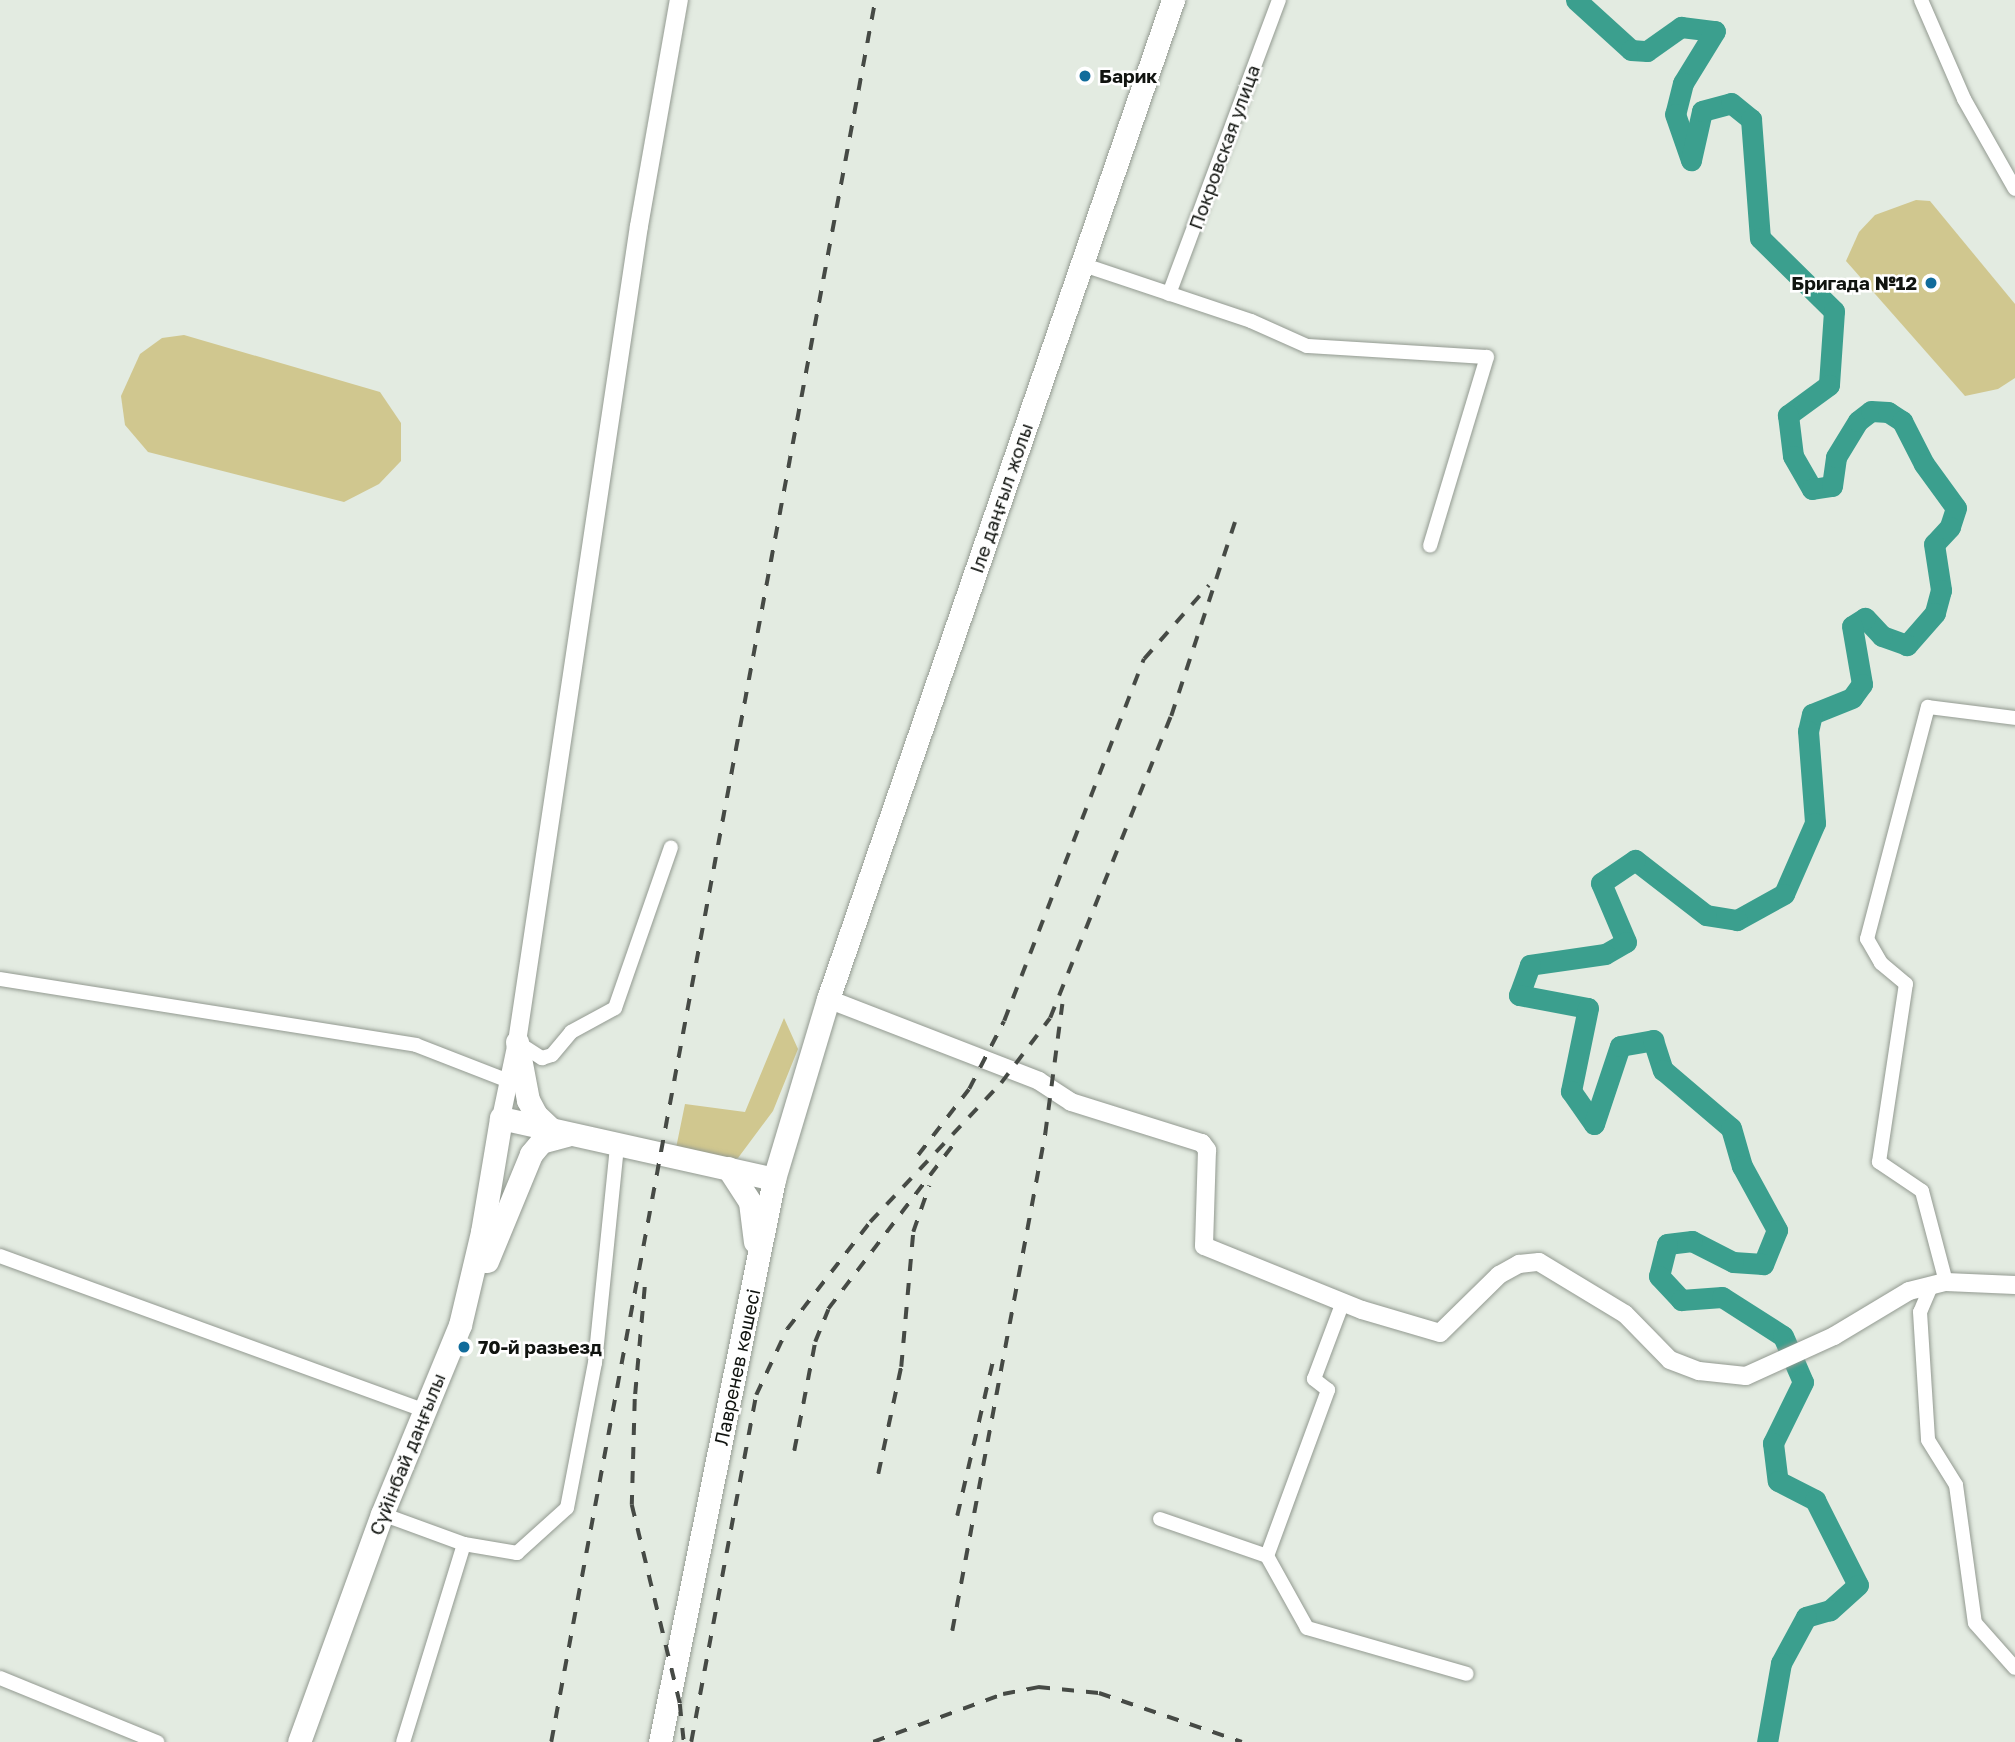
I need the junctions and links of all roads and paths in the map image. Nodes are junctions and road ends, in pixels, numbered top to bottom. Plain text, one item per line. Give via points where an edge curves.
1 (679, 0) edge
2 (1172, 0) edge
3 (1279, 0) edge
4 (1921, 0) edge
5 (2015, 189) edge
6 (1081, 264) junction
7 (1169, 294) junction
8 (1430, 547) dead end
9 (2015, 718) edge
10 (671, 847) dead end
11 (0, 979) edge
12 (828, 998) junction
13 (517, 1042) junction
14 (509, 1081) junction
15 (501, 1118) junction
16 (560, 1133) junction
17 (617, 1147) junction
18 (728, 1168) junction
19 (774, 1179) junction
20 (0, 1256) edge
21 (757, 1270) junction
22 (1939, 1283) junction
23 (2015, 1286) edge
24 (1343, 1302) junction
25 (460, 1325) junction
26 (425, 1411) junction
27 (382, 1514) junction
28 (1160, 1519) dead end
29 (464, 1544) junction
30 (1267, 1556) junction
31 (2015, 1668) edge
32 (1467, 1674) dead end
33 (0, 1678) edge
34 (157, 1742) edge
35 (299, 1742) edge
36 (403, 1742) edge
37 (660, 1742) edge

1 - 13 street via 639,226
2 - 6 main road, Іле даңғыл жолы
3 - 7 street, Покровская улица
4 - 5 street via 1964,99
6 - 7 street
6 - 12 main road, Іле даңғыл жолы
7 - 8 street via 1251,321 1307,346 1486,357
9 - 22 street via 1928,707 1867,939 1881,963 1906,984 1879,1162 1922,1191
10 - 13 street via 615,1008 571,1032 552,1055 542,1058
11 - 14 street via 416,1045
12 - 19 main road, Лавренев көшесі
12 - 24 street via 1039,1081 1071,1102 1202,1143 1207,1150 1204,1246
13 - 14 street
13 - 16 main road via 528,1100 536,1115
14 - 15 street
15 - 16 main road
15 - 25 main road, Сүйінбай даңғылы via 482,1232
16 - 17 main road
16 - 25 main road via 541,1142 531,1154
17 - 18 main road
17 - 29 street via 595,1363 567,1508 517,1553
18 - 19 main road
18 - 21 main road via 750,1202
19 - 21 main road, Лавренев көшесі
20 - 26 street
21 - 37 main road, Лавренев көшесі
22 - 23 street
22 - 24 street via 1909,1291 1799,1354 1746,1376 1699,1371 1670,1360 1625,1314 1539,1262 1519,1264 1499,1275 1440,1333
22 - 31 street via 1920,1312 1928,1440 1956,1485 1975,1623
24 - 30 street via 1314,1379 1328,1390
25 - 26 main road, Сүйінбай даңғылы
26 - 27 main road, Сүйінбай даңғылы
27 - 29 street
27 - 35 main road, Сүйінбай даңғылы
28 - 30 street
29 - 36 street
30 - 32 street via 1307,1628
33 - 34 street

